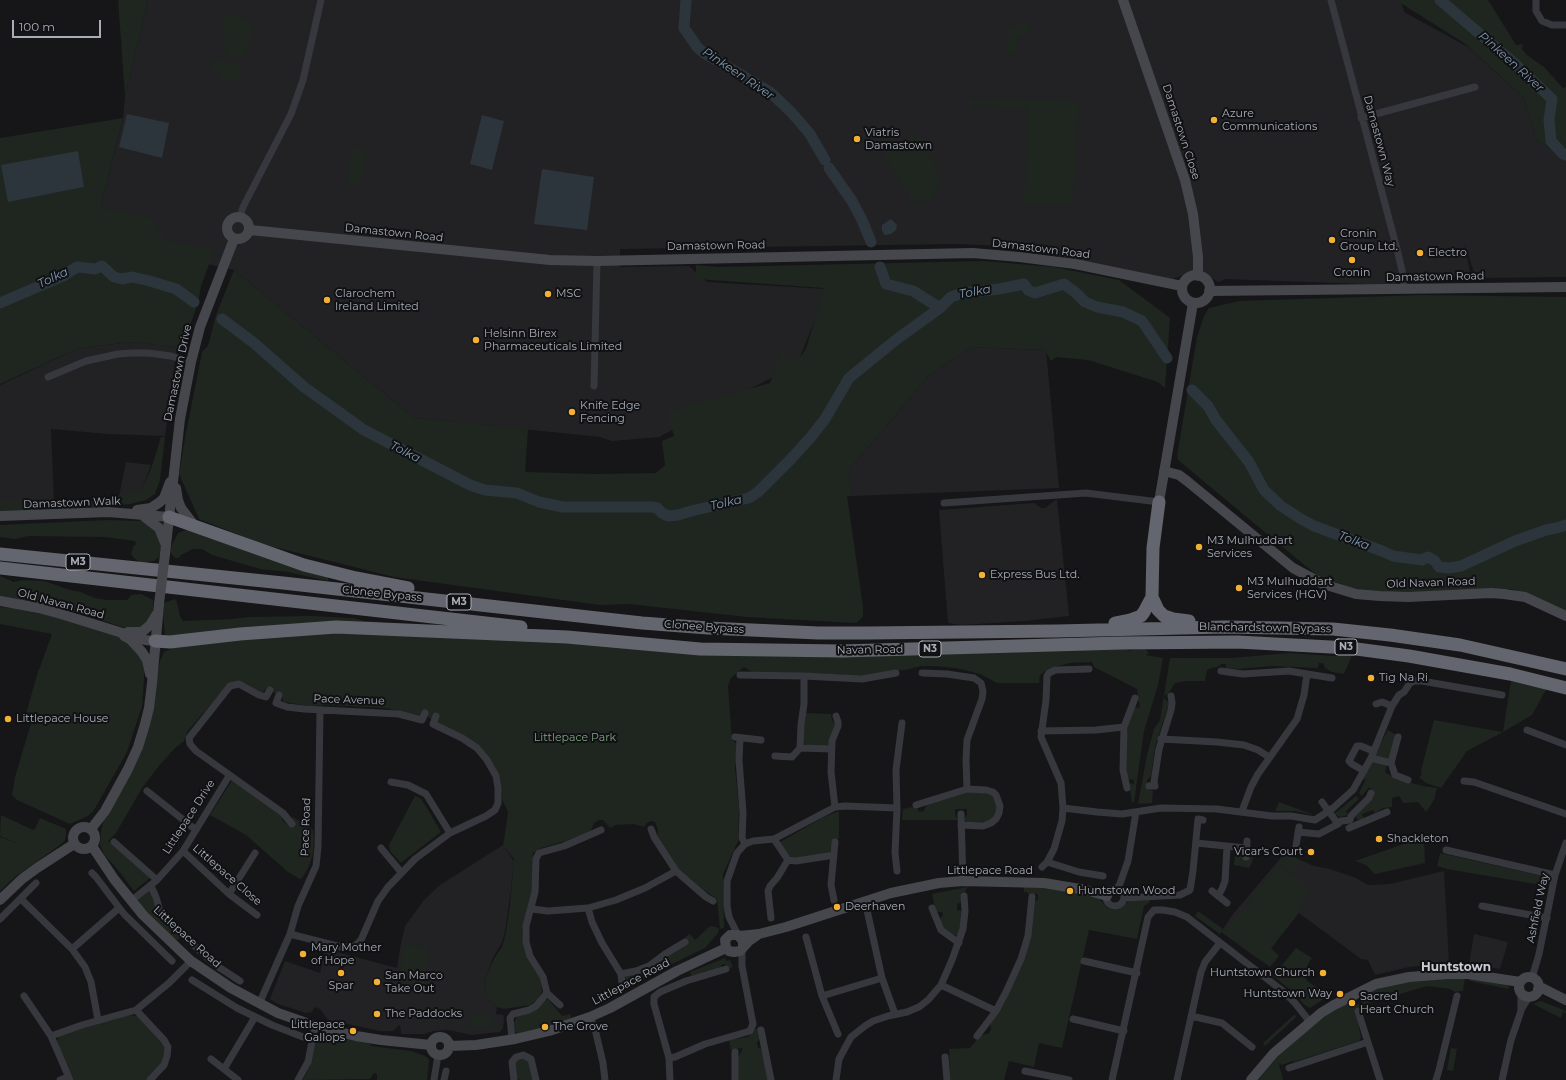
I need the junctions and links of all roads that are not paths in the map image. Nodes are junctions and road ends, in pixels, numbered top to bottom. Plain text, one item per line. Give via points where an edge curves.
1 (322, 0) edge
2 (1123, 0) edge
3 (1331, 0) edge
4 (1536, 0) edge
5 (1566, 25) edge
6 (1475, 87) dead end
7 (1361, 118) junction
8 (240, 217) junction
9 (250, 230) junction
10 (234, 239) junction
11 (597, 261) junction
12 (1198, 276) junction
13 (1182, 286) junction
14 (1566, 287) edge
15 (1404, 288) junction
16 (1209, 291) junction
17 (1193, 303) junction
18 (191, 362) junction
19 (48, 377) dead end
20 (594, 386) dead end
21 (174, 470) junction
22 (1164, 472) junction
23 (1160, 502) junction
24 (944, 503) dead end
25 (108, 512) junction
26 (142, 514) junction
27 (0, 516) edge
28 (169, 518) junction
29 (189, 524) junction
30 (166, 547) junction
31 (0, 554) edge
32 (0, 568) edge
33 (1152, 597) junction
34 (0, 601) edge
35 (159, 608) junction
36 (1566, 616) edge
37 (116, 631) junction
38 (764, 631) junction
39 (1057, 631) junction
40 (155, 641) junction
41 (1440, 642) junction
42 (1122, 643) joint
43 (738, 649) junction
44 (1089, 669) dead end
45 (1566, 669) edge
46 (1221, 671) dead end
47 (896, 673) dead end
48 (922, 673) dead end
49 (1306, 674) junction
50 (740, 675) dead end
51 (804, 676) junction
52 (1332, 678) dead end
53 (152, 683) junction
54 (1566, 688) edge
55 (270, 690) dead end
56 (279, 695) dead end
57 (1502, 695) dead end
58 (1171, 696) dead end
59 (1134, 698) dead end
60 (1376, 704) dead end
61 (1392, 706) junction
62 (320, 711) junction
63 (425, 713) dead end
64 (436, 716) dead end
65 (836, 716) dead end
66 (902, 723) dead end
67 (1124, 727) junction
68 (1527, 730) dead end
69 (1041, 731) junction
70 (1398, 737) dead end
71 (1161, 739) junction
72 (762, 740) dead end
73 (1566, 745) edge
74 (800, 748) junction
75 (831, 749) junction
76 (1372, 755) junction
77 (775, 756) dead end
78 (1269, 758) junction
79 (1391, 763) junction
80 (1364, 771) junction
81 (229, 776) junction
82 (1408, 780) dead end
83 (1464, 781) dead end
84 (391, 782) dead end
85 (1128, 784) dead end
86 (1150, 786) dead end
87 (967, 789) junction
88 (147, 791) dead end
89 (1371, 793) dead end
90 (1322, 802) dead end
91 (916, 805) dead end
92 (834, 807) junction
93 (897, 808) junction
94 (1064, 808) junction
95 (1242, 811) junction
96 (1328, 811) junction
97 (1136, 812) junction
98 (1387, 812) dead end
99 (961, 814) dead end
100 (1566, 814) edge
101 (1203, 820) dead end
102 (1350, 820) junction
103 (292, 824) dead end
104 (1338, 824) junction
105 (1357, 824) junction
106 (962, 825) junction
107 (1348, 828) dead end
108 (91, 829) junction
109 (651, 829) dead end
110 (196, 830) junction
111 (601, 830) dead end
112 (450, 833) junction
113 (774, 839) junction
114 (114, 842) dead end
115 (835, 842) dead end
116 (1196, 843) junction
117 (1566, 843) edge
118 (74, 844) junction
119 (745, 844) junction
120 (92, 846) junction
121 (1227, 846) junction
122 (1296, 846) dead end
123 (381, 848) dead end
124 (1446, 850) dead end
125 (183, 851) junction
126 (255, 853) dead end
127 (834, 855) junction
128 (1246, 857) dead end
129 (788, 860) junction
130 (898, 866) dead end
131 (676, 871) junction
132 (401, 872) junction
133 (92, 873) dead end
134 (1555, 875) junction
135 (1103, 876) dead end
136 (157, 880) junction
137 (963, 881) junction
138 (36, 883) dead end
139 (151, 886) junction
140 (1118, 889) junction
141 (229, 894) junction
142 (964, 896) dead end
143 (1107, 896) junction
144 (1032, 897) dead end
145 (1124, 898) junction
146 (21, 899) junction
147 (0, 900) edge
148 (834, 900) dead end
149 (132, 901) junction
150 (713, 901) dead end
151 (865, 901) junction
152 (1227, 903) dead end
153 (1482, 906) dead end
154 (118, 908) junction
155 (588, 908) junction
156 (932, 908) dead end
157 (532, 909) junction
158 (257, 915) dead end
159 (771, 918) dead end
160 (1546, 918) junction
161 (0, 919) edge
162 (290, 934) junction
163 (759, 934) junction
164 (735, 936) junction
165 (806, 937) dead end
166 (684, 942) dead end
167 (959, 942) junction
168 (1220, 943) junction
169 (72, 949) junction
170 (736, 949) junction
171 (172, 961) dead end
172 (191, 961) junction
173 (1084, 961) dead end
174 (726, 969) dead end
175 (1136, 973) junction
176 (621, 974) junction
177 (237, 977) dead end
178 (882, 978) junction
179 (1532, 978) junction
180 (1520, 982) junction
181 (195, 984) dead end
182 (622, 984) dead end
183 (941, 985) junction
184 (1538, 989) junction
185 (547, 993) junction
186 (1525, 995) junction
187 (24, 996) dead end
188 (822, 996) junction
189 (1457, 996) dead end
190 (1566, 1000) edge
191 (259, 1004) junction
192 (560, 1005) dead end
193 (136, 1010) junction
194 (996, 1011) junction
195 (1358, 1011) dead end
196 (895, 1014) junction
197 (1191, 1016) junction
198 (590, 1017) junction
199 (256, 1018) junction
200 (1073, 1019) dead end
201 (98, 1020) junction
202 (1310, 1022) junction
203 (315, 1026) junction
204 (761, 1030) dead end
205 (1124, 1031) junction
206 (838, 1034) dead end
207 (51, 1036) junction
208 (977, 1036) dead end
209 (303, 1037) dead end
210 (512, 1039) junction
211 (1368, 1042) junction
212 (431, 1045) junction
213 (450, 1046) junction
214 (1252, 1047) dead end
215 (734, 1052) dead end
216 (438, 1055) junction
217 (945, 1057) dead end
218 (668, 1058) junction
219 (211, 1060) dead end
220 (1289, 1068) dead end
221 (224, 1069) junction
222 (446, 1071) dead end
223 (1025, 1071) dead end
224 (69, 1078) edge
225 (60, 1080) edge
226 (150, 1080) edge
227 (238, 1080) edge
228 (298, 1080) edge
229 (434, 1080) edge
230 (444, 1080) edge
231 (514, 1080) edge
232 (536, 1080) edge
233 (605, 1080) edge
234 (670, 1080) edge
235 (736, 1080) edge
236 (771, 1080) edge
237 (836, 1080) edge
238 (947, 1080) edge
239 (1069, 1080) edge
240 (1112, 1080) edge
241 (1177, 1080) edge
242 (1251, 1080) edge
243 (1380, 1080) edge
244 (1436, 1080) edge
245 (1502, 1080) edge

1 - 8 street via 303,80 291,114
2 - 12 street, Damastown Close via 1188,194 1195,228
3 - 7 street, Damastown Way
4 - 5 street via 1536,11 1542,21 1552,25
6 - 7 street
7 - 15 street, Damastown Way via 1398,253
8 - 9 street via 249,223
8 - 10 street via 234,218 227,226 229,235
9 - 10 street via 244,238
9 - 11 street, Damastown Road via 550,260
10 - 18 street, Damastown Drive via 200,327
11 - 13 street, Damastown Road via 973,253 1037,258
11 - 20 street
12 - 13 street via 1186,279
12 - 16 street via 1206,280
13 - 17 street via 1184,297
14 - 15 street, Damastown Road
15 - 16 street, Damastown Road
16 - 17 street via 1205,299
17 - 22 street
18 - 19 street via 148,353 118,354 86,361
18 - 21 street, Damastown Drive via 180,419
21 - 25 street via 164,498 156,506 143,510
21 - 28 street, Damastown Drive
21 - 29 street via 178,500
22 - 23 street
22 - 36 street, Old Navan Road via 1179,475 1293,568 1323,584 1356,594 1408,598 1504,594 1525,598
23 - 24 street via 1086,493
23 - 33 highway via 1153,548
25 - 26 street, Damastown Walk
25 - 27 street, Damastown Walk
26 - 28 street, Damastown Walk
26 - 30 street via 159,528
28 - 29 highway
28 - 30 street, Damastown Drive
29 - 30 street via 173,529
29 - 38 highway via 304,565 396,586 646,620
30 - 35 street, Damastown Drive, bridge
31 - 38 highway, Clonee Bypass / M3 via 642,623
32 - 43 highway, Clonee Bypass / M3
33 - 39 highway via 1144,612 1130,620
33 - 41 highway via 1158,610 1164,616 1173,619 1335,626 1396,632
34 - 37 street, Old Navan Road via 39,608
35 - 37 street via 150,625 142,632
35 - 40 street, Damastown Drive
37 - 40 street, Old Navan Road
37 - 53 street, Old Navan Road via 131,640 142,652 147,660
38 - 39 highway, Navan Road / N3
39 - 41 highway, Blanchardstown Bypass / N3 via 1274,627 1333,629
40 - 43 highway via 170,642 240,634 336,628 560,637
40 - 53 street, Damastown Drive
41 - 45 highway, Blanchardstown Bypass / N3
42 - 43 highway, Navan Road / N3 via 842,651
42 - 54 highway, Blanchardstown Bypass / N3 via 1238,642 1349,648 1440,660
44 - 69 street via 1055,670 1046,676 1046,700
46 - 49 street via 1243,674 1289,671
47 - 51 street via 862,679
48 - 87 street via 974,678 982,683 982,699 967,740
49 - 52 street via 1324,673
49 - 78 street via 1304,695 1297,719
50 - 51 street
51 - 74 street
53 - 108 street, Damastown Drive via 149,708 138,747 105,811
55 - 81 street, Littlepace Drive via 266,697 239,684 230,686 189,738 196,751
56 - 62 street, Pace Avenue via 276,703
57 - 61 street via 1414,681 1399,695
58 - 71 street via 1171,710
59 - 67 street
60 - 61 street via 1382,702
61 - 76 street
62 - 63 street, Pace Avenue via 399,714 422,720
62 - 162 street, Pace Road via 317,860 298,906
64 - 112 street via 433,724 478,748 493,770 498,788 498,803 495,810
65 - 75 street via 838,726
66 - 93 street via 896,770
67 - 69 street
67 - 85 street via 1122,763
68 - 73 street
69 - 94 street via 1043,744 1061,783
70 - 79 street
71 - 78 street via 1244,745 1258,750
71 - 86 street via 1155,786
72 - 119 street via 737,738 743,813 742,838
74 - 75 street
74 - 77 street via 792,757
75 - 92 street
76 - 79 street
76 - 80 street
76 - 80 street via 1361,746 1357,746 1349,761
78 - 95 street via 1254,782
79 - 82 street via 1395,775
80 - 96 street via 1354,790
81 - 103 street, Littlepace Drive via 283,813
81 - 110 street, Littlepace Drive
83 - 100 street via 1474,782
84 - 112 street via 408,785 426,794
87 - 91 street
87 - 106 street via 993,792 999,800 1000,810 996,819 988,825
88 - 110 street
89 - 102 street
90 - 96 street
92 - 93 street
92 - 113 street
93 - 130 street via 895,852
94 - 97 street via 1110,813
94 - 135 street via 1058,837 1044,864
95 - 96 street via 1272,816 1296,816 1312,821
95 - 97 street via 1161,808
96 - 104 street
97 - 140 street via 1128,861
98 - 105 street
99 - 106 street
101 - 116 street via 1198,819
102 - 104 street
102 - 105 street
104 - 122 street via 1319,834 1298,830
105 - 107 street
106 - 137 street
108 - 118 street via 82,827 76,831 73,837
108 - 120 street via 95,836
109 - 131 street
110 - 125 street, Littlepace Drive
111 - 157 street via 537,855
112 - 132 street
113 - 119 street
113 - 129 street
114 - 136 street
115 - 127 street
116 - 121 street
116 - 145 street via 1190,890 1180,895
117 - 134 street, Ashfield Way
118 - 120 street via 83,850
118 - 147 street via 27,875
119 - 164 street via 737,853 727,881 727,906
120 - 149 street, Littlepace Road
121 - 128 street via 1247,844
121 - 152 street via 1225,881 1222,889 1215,893
123 - 132 street
124 - 134 street
125 - 136 street, Littlepace Drive
125 - 141 street, Littlepace Close
126 - 141 street
127 - 129 street
127 - 148 street via 831,885
129 - 159 street via 768,891
131 - 150 street
131 - 155 street via 645,888
132 - 162 street via 378,901 361,940 356,945 340,947
133 - 154 street
134 - 160 street, Ashfield Way
136 - 139 street, Littlepace Drive
137 - 143 street, Littlepace Road via 1059,885
137 - 151 street, Littlepace Road via 904,889
138 - 146 street
139 - 149 street, Littlepace Drive
139 - 177 street via 161,915 214,964
140 - 143 street via 1110,890
140 - 145 street
141 - 158 street, Littlepace Close
142 - 167 street via 964,920
143 - 145 street via 1108,902 1114,906 1122,903
144 - 194 street via 1024,952
146 - 161 street
146 - 169 street
149 - 172 street, Littlepace Road
151 - 163 street, Littlepace Road
151 - 178 street
153 - 160 street
154 - 169 street
154 - 171 street via 165,958
155 - 157 street via 548,911
155 - 176 street via 602,943
156 - 167 street via 941,930
157 - 185 street via 526,926 527,947 543,977
160 - 179 street, Ashfield Way
162 - 191 street, Pace Road
163 - 164 street, Littlepace Road
163 - 170 street, Littlepace Road
164 - 170 street via 743,941
164 - 170 street via 725,943
165 - 188 street
166 - 176 street via 649,966
167 - 183 street
168 - 175 street via 1187,917 1175,912 1154,910 1148,917
168 - 197 street via 1203,966
168 - 202 street via 1284,992
169 - 201 street via 88,974
170 - 198 street, Littlepace Road via 677,971
170 - 218 street via 742,966 753,1024 750,1031
172 - 191 street, Littlepace Road via 220,982
172 - 193 street
173 - 175 street
174 - 218 street via 686,981 660,992 654,998
175 - 205 street
176 - 182 street
178 - 188 street
178 - 196 street
179 - 180 street via 1524,978
179 - 184 street via 1536,981
180 - 186 street via 1519,988
180 - 202 street via 1468,974 1408,977 1364,989 1334,1004
181 - 199 street
183 - 194 street
183 - 196 street via 919,1007
184 - 186 street via 1535,994
184 - 190 street via 1542,988
185 - 192 street
185 - 210 street via 536,1006 513,1014 510,1018
186 - 245 street
187 - 207 street
188 - 206 street
189 - 244 street
191 - 203 street, Littlepace Road
193 - 201 street
193 - 226 street via 168,1047 164,1065
194 - 208 street
195 - 211 street
196 - 237 street via 873,1021 851,1037 839,1059
197 - 214 street via 1222,1023
197 - 241 street
198 - 210 street, Littlepace Road via 548,1031
198 - 233 street via 595,1029
199 - 209 street via 294,1037
199 - 221 street
200 - 205 street
201 - 207 street
202 - 242 street via 1274,1053
203 - 212 street, Littlepace Road via 375,1039
203 - 228 street via 308,1062
204 - 236 street
205 - 240 street
207 - 224 street
210 - 213 street, Littlepace Road
211 - 220 street
211 - 243 street
212 - 213 street via 436,1038 442,1037
212 - 216 street via 432,1050
213 - 216 street via 446,1054
215 - 235 street
216 - 229 street
217 - 238 street
218 - 234 street
219 - 221 street
221 - 227 street
222 - 230 street
223 - 239 street
224 - 225 street
231 - 232 street via 512,1062 516,1057 523,1055 531,1059

